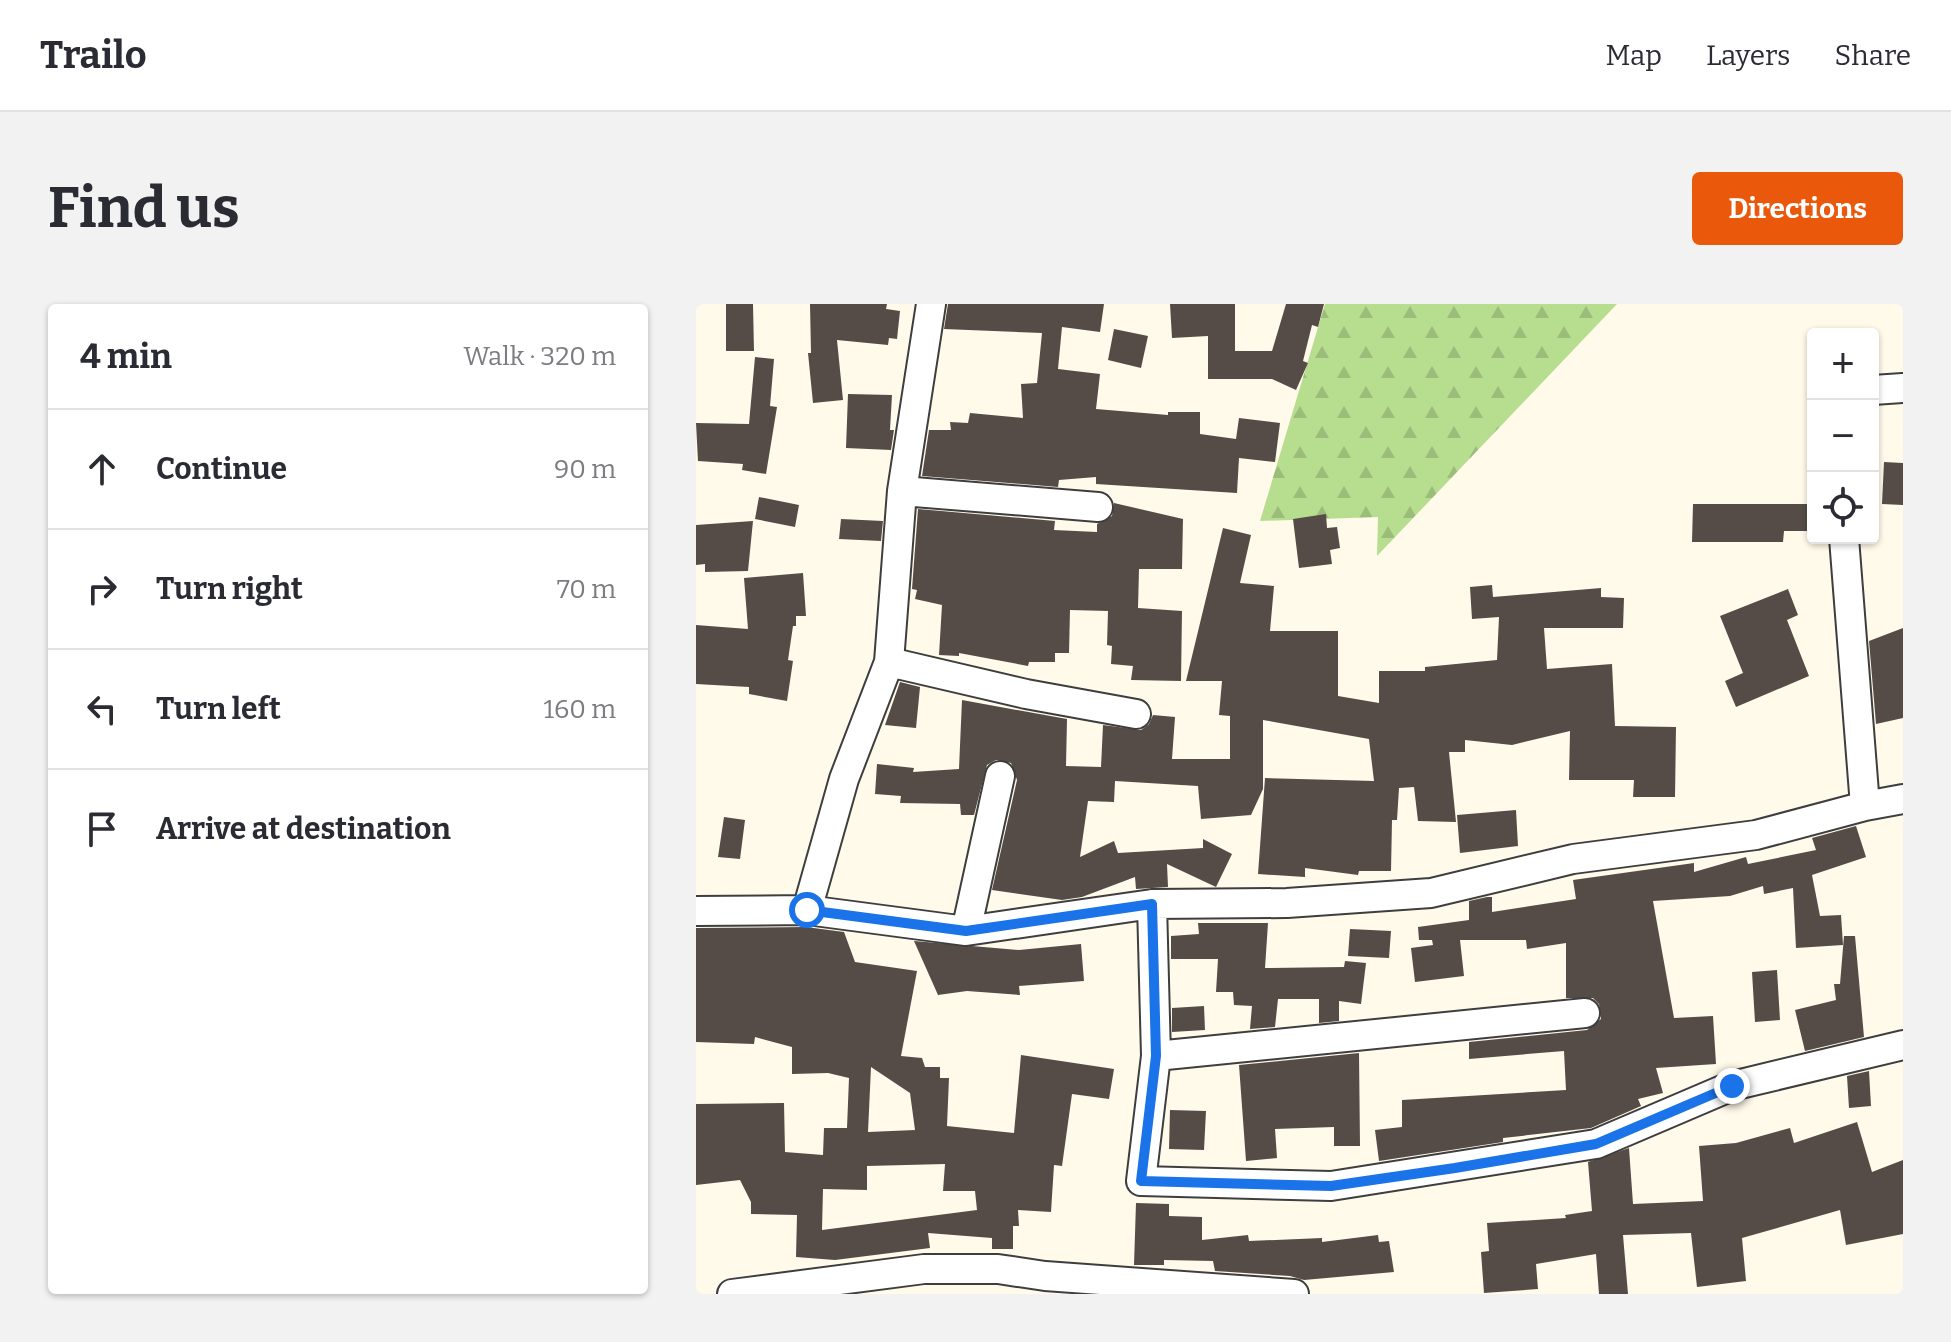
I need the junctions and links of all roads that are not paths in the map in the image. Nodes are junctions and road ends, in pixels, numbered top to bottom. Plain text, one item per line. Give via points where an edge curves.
1 (931, 304) edge
2 (1903, 388) edge
3 (1879, 390) edge
4 (902, 491) junction
5 (1098, 507) dead end
6 (1844, 544) edge
7 (889, 662) junction
8 (1136, 714) dead end
9 (1000, 776) dead end
10 (1903, 799) edge
11 (1865, 806) junction
12 (1152, 904) junction
13 (807, 910) junction
14 (696, 911) edge
15 (966, 931) junction
16 (1585, 1013) dead end
17 (1903, 1045) edge
18 (1156, 1056) junction
19 (732, 1294) edge
20 (1294, 1294) edge

1 - 4 street
2 - 3 street
4 - 5 street
4 - 7 street
6 - 11 street
7 - 8 street
7 - 13 street via 844,779
9 - 15 street
10 - 11 street
11 - 12 street via 1756,835 1573,859 1431,893 1287,903
12 - 15 street
12 - 18 street
13 - 14 street
13 - 15 street
16 - 18 street
17 - 18 street via 1732,1086 1596,1144 1331,1186 1141,1181
19 - 20 street via 924,1269 998,1269

